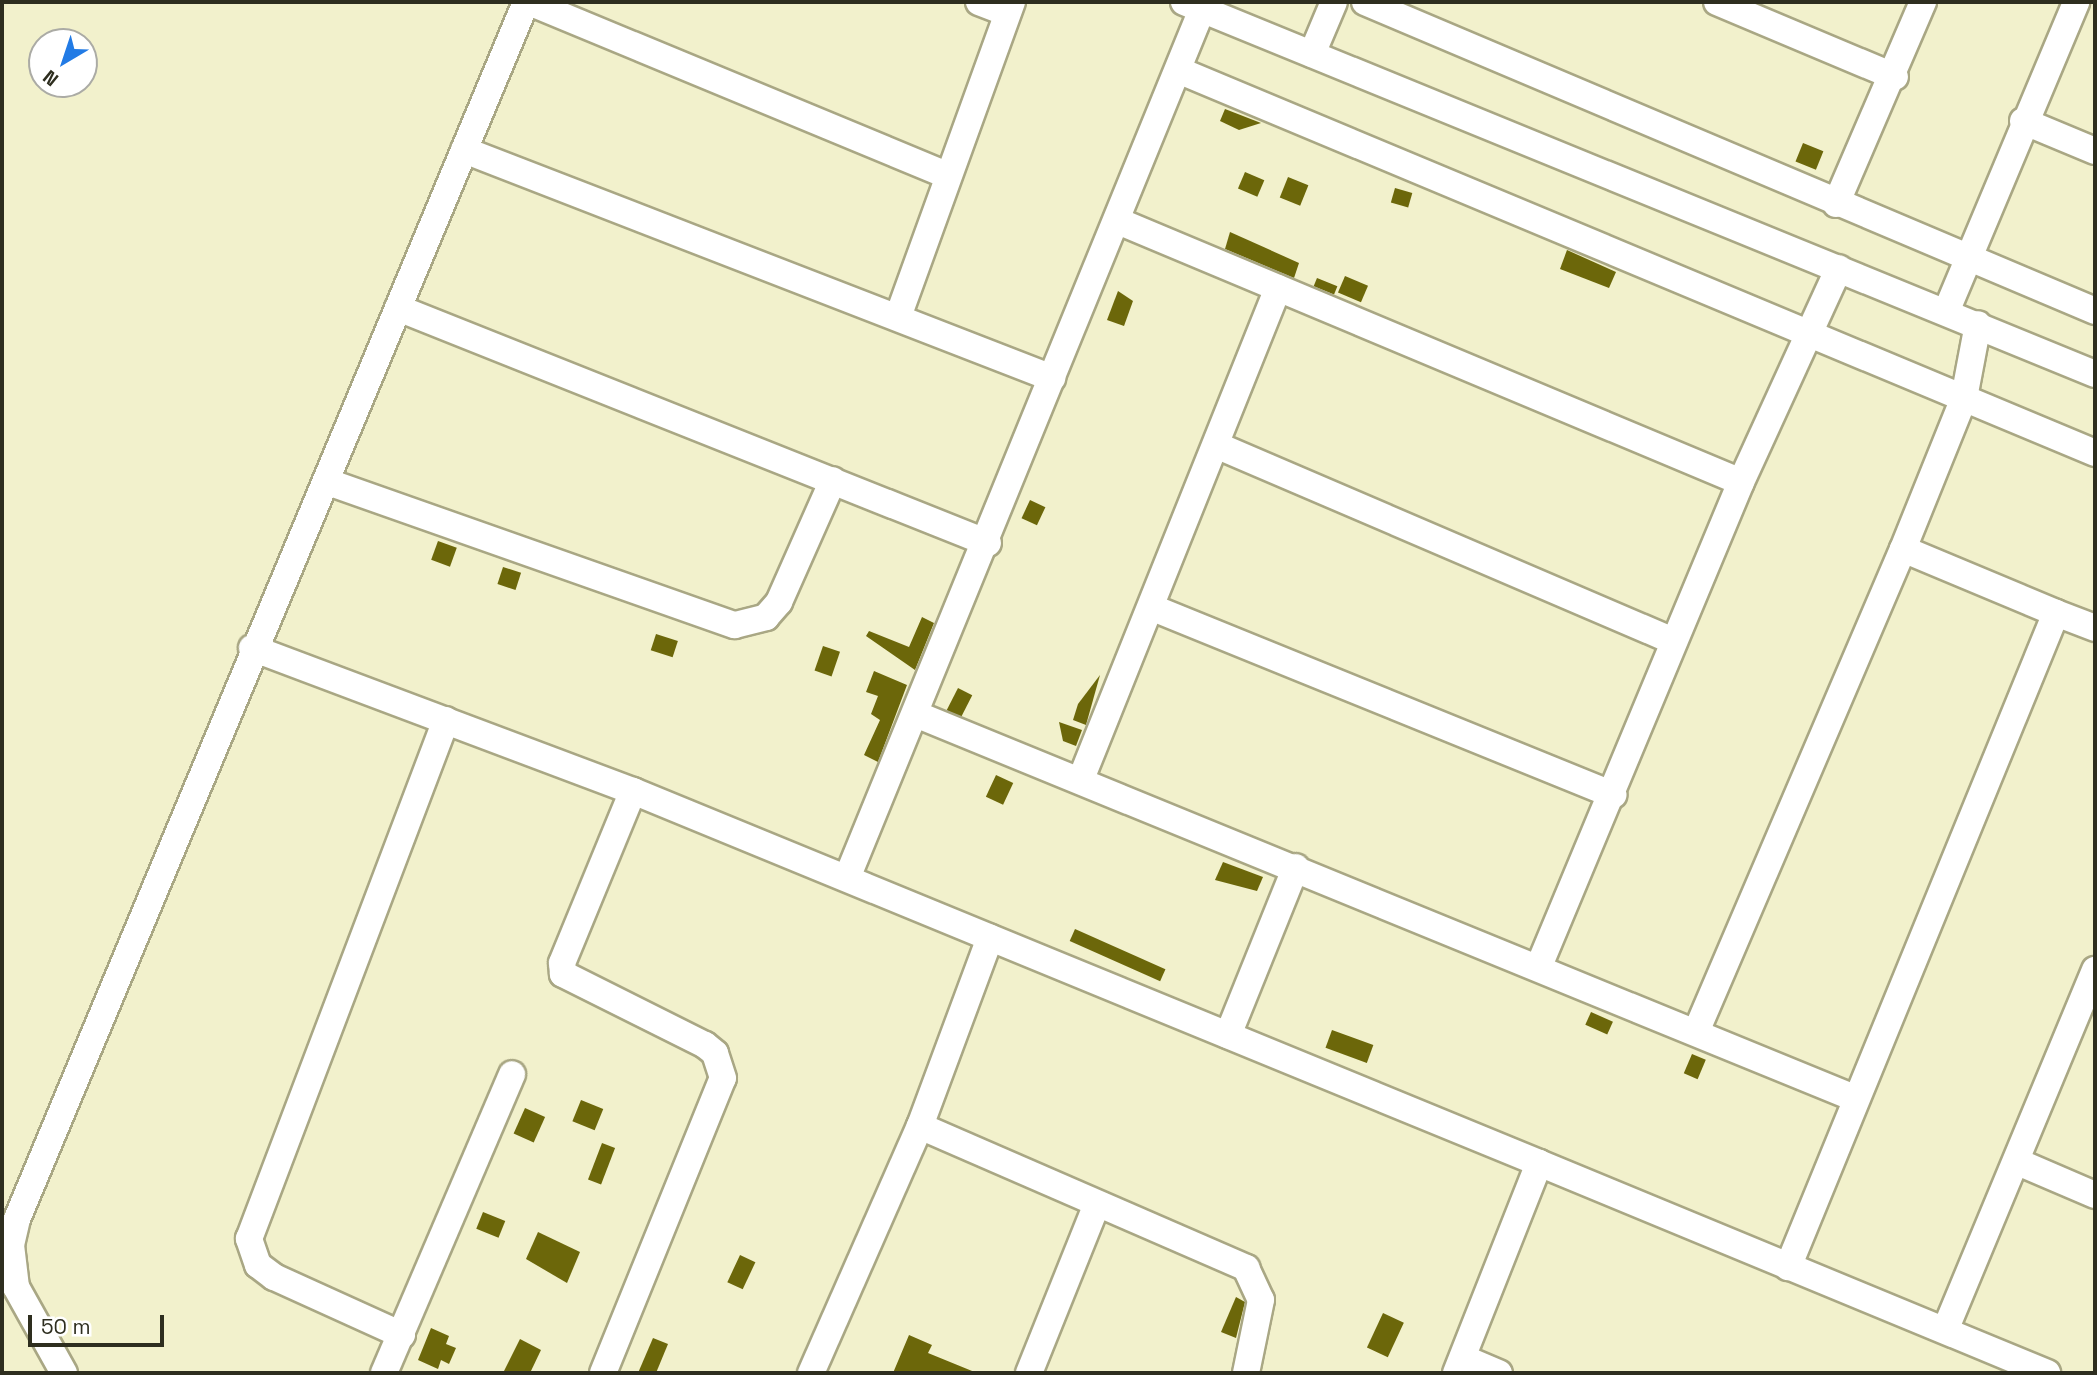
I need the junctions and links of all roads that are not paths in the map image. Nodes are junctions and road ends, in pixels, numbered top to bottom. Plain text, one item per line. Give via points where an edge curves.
1 (528, 2) edge
2 (979, 2) edge
3 (1334, 2) edge
4 (1365, 2) edge
5 (1717, 2) edge
6 (1923, 2) edge
7 (2076, 2) edge
8 (1197, 4) edge
9 (1010, 7) edge
10 (1312, 54) junction
11 (1178, 71) junction
12 (1895, 77) junction
13 (2023, 121) junction
14 (464, 150) junction
15 (2095, 151) edge
16 (947, 175) junction
17 (1836, 204) junction
18 (1118, 221) junction
19 (1966, 261) junction
20 (1839, 268) junction
21 (1278, 288) junction
22 (398, 308) junction
23 (2095, 311) edge
24 (1946, 312) junction
25 (899, 314) junction
26 (1978, 324) junction
27 (1810, 333) junction
28 (2095, 374) edge
29 (1052, 378) junction
30 (1964, 398) junction
31 (1216, 444) junction
32 (2095, 453) edge
33 (833, 480) junction
34 (328, 482) junction
35 (1741, 482) junction
36 (988, 543) junction
37 (1903, 549) junction
38 (1153, 607) junction
39 (2056, 613) junction
40 (2095, 628) edge
41 (1674, 641) junction
42 (252, 648) junction
43 (918, 715) junction
44 (446, 720) junction
45 (1081, 779) junction
46 (633, 791) junction
47 (1613, 795) junction
48 (1296, 867) junction
49 (847, 878) junction
50 (990, 938) junction
51 (1539, 966) junction
52 (2095, 970) edge
53 (2087, 1015) edge
54 (1696, 1032) junction
55 (1228, 1035) junction
56 (512, 1074) dead end
57 (1854, 1098) junction
58 (920, 1126) junction
59 (2018, 1162) junction
60 (1539, 1163) junction
61 (2095, 1195) edge
62 (1097, 1204) junction
63 (1788, 1267) junction
64 (1946, 1328) junction
65 (402, 1335) junction
66 (1459, 1366) edge
67 (64, 1373) edge
68 (384, 1373) edge
69 (603, 1373) edge
70 (811, 1373) edge
71 (1029, 1373) edge
72 (1245, 1373) edge
73 (1499, 1373) edge
74 (2047, 1373) edge

1 - 14 street
1 - 16 street
2 - 9 street
3 - 10 street
4 - 17 street
5 - 12 street
6 - 12 street
7 - 13 street
8 - 10 street
8 - 11 street
9 - 16 street
10 - 20 street
11 - 18 street
11 - 27 street
12 - 17 street
13 - 15 street
13 - 19 street
14 - 22 street
14 - 25 street
16 - 25 street
17 - 19 street
18 - 21 street
18 - 29 street
19 - 23 street
19 - 24 street
20 - 24 street
20 - 27 street
21 - 31 street
21 - 35 street
22 - 33 street
22 - 34 street
24 - 26 street
25 - 29 street
26 - 28 street
26 - 30 street
27 - 30 street
27 - 35 street
29 - 36 street
30 - 32 street
30 - 37 street
31 - 38 street
31 - 41 street
33 - 34 street via 779,602 766,617 735,625
33 - 36 street
34 - 42 street
35 - 41 street
36 - 43 street
37 - 39 street
37 - 54 street
38 - 45 street
38 - 47 street
39 - 40 street
39 - 57 street
41 - 47 street
42 - 44 street
42 - 67 street via 166,869 17,1219 11,1245 16,1287
43 - 45 street
43 - 49 street
44 - 46 street
44 - 65 street via 249,1239 258,1265 274,1277
45 - 48 street
46 - 49 street
46 - 69 street via 562,963 564,974 705,1045 715,1053 723,1077
47 - 51 street
48 - 51 street
48 - 55 street
49 - 50 street
50 - 55 street
50 - 58 street
51 - 54 street
52 - 53 street
53 - 59 street
54 - 57 street
55 - 60 street
56 - 65 street
57 - 63 street
58 - 62 street
58 - 70 street
59 - 61 street
59 - 64 street
60 - 63 street
60 - 66 street
62 - 71 street
62 - 72 street via 1236,1261 1253,1275 1261,1300
63 - 64 street
64 - 74 street
65 - 68 street
66 - 73 street

